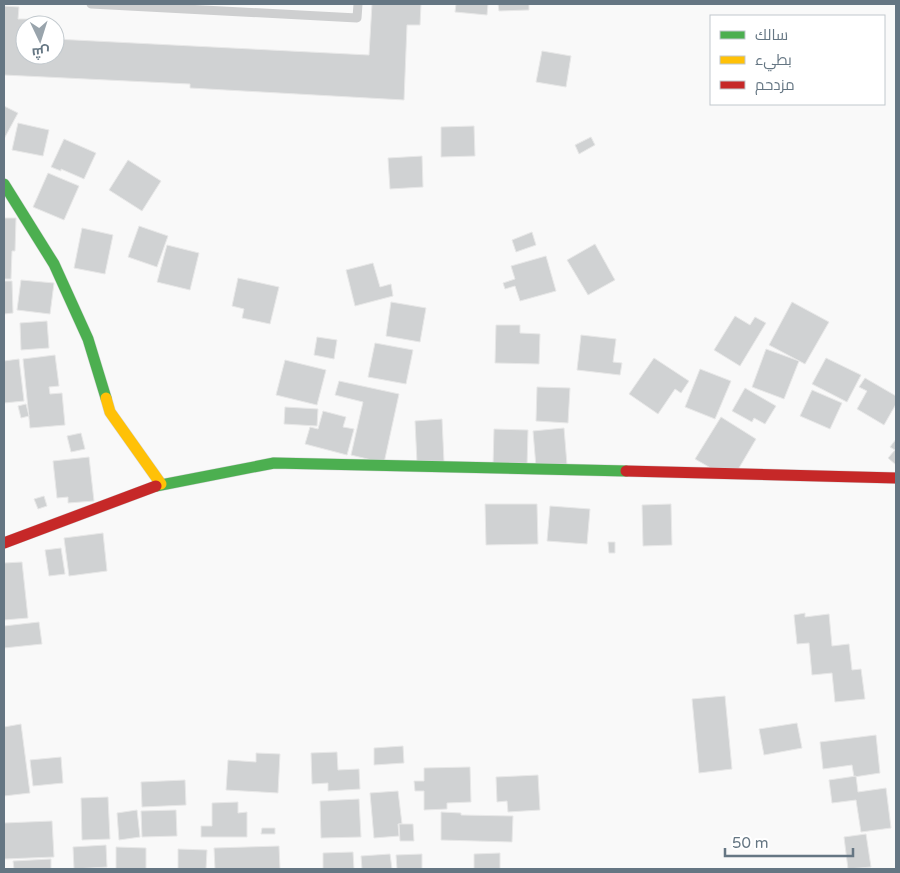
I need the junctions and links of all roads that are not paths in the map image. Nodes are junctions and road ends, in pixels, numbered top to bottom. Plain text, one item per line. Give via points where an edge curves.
1 (91, 4) edge
2 (358, 4) edge
3 (4, 184) edge
4 (896, 478) edge
5 (161, 484) junction
6 (4, 543) edge

1 - 2 lane via 357,18
3 - 5 street via 54,264 88,339 110,412
4 - 5 street via 274,463
5 - 6 street

